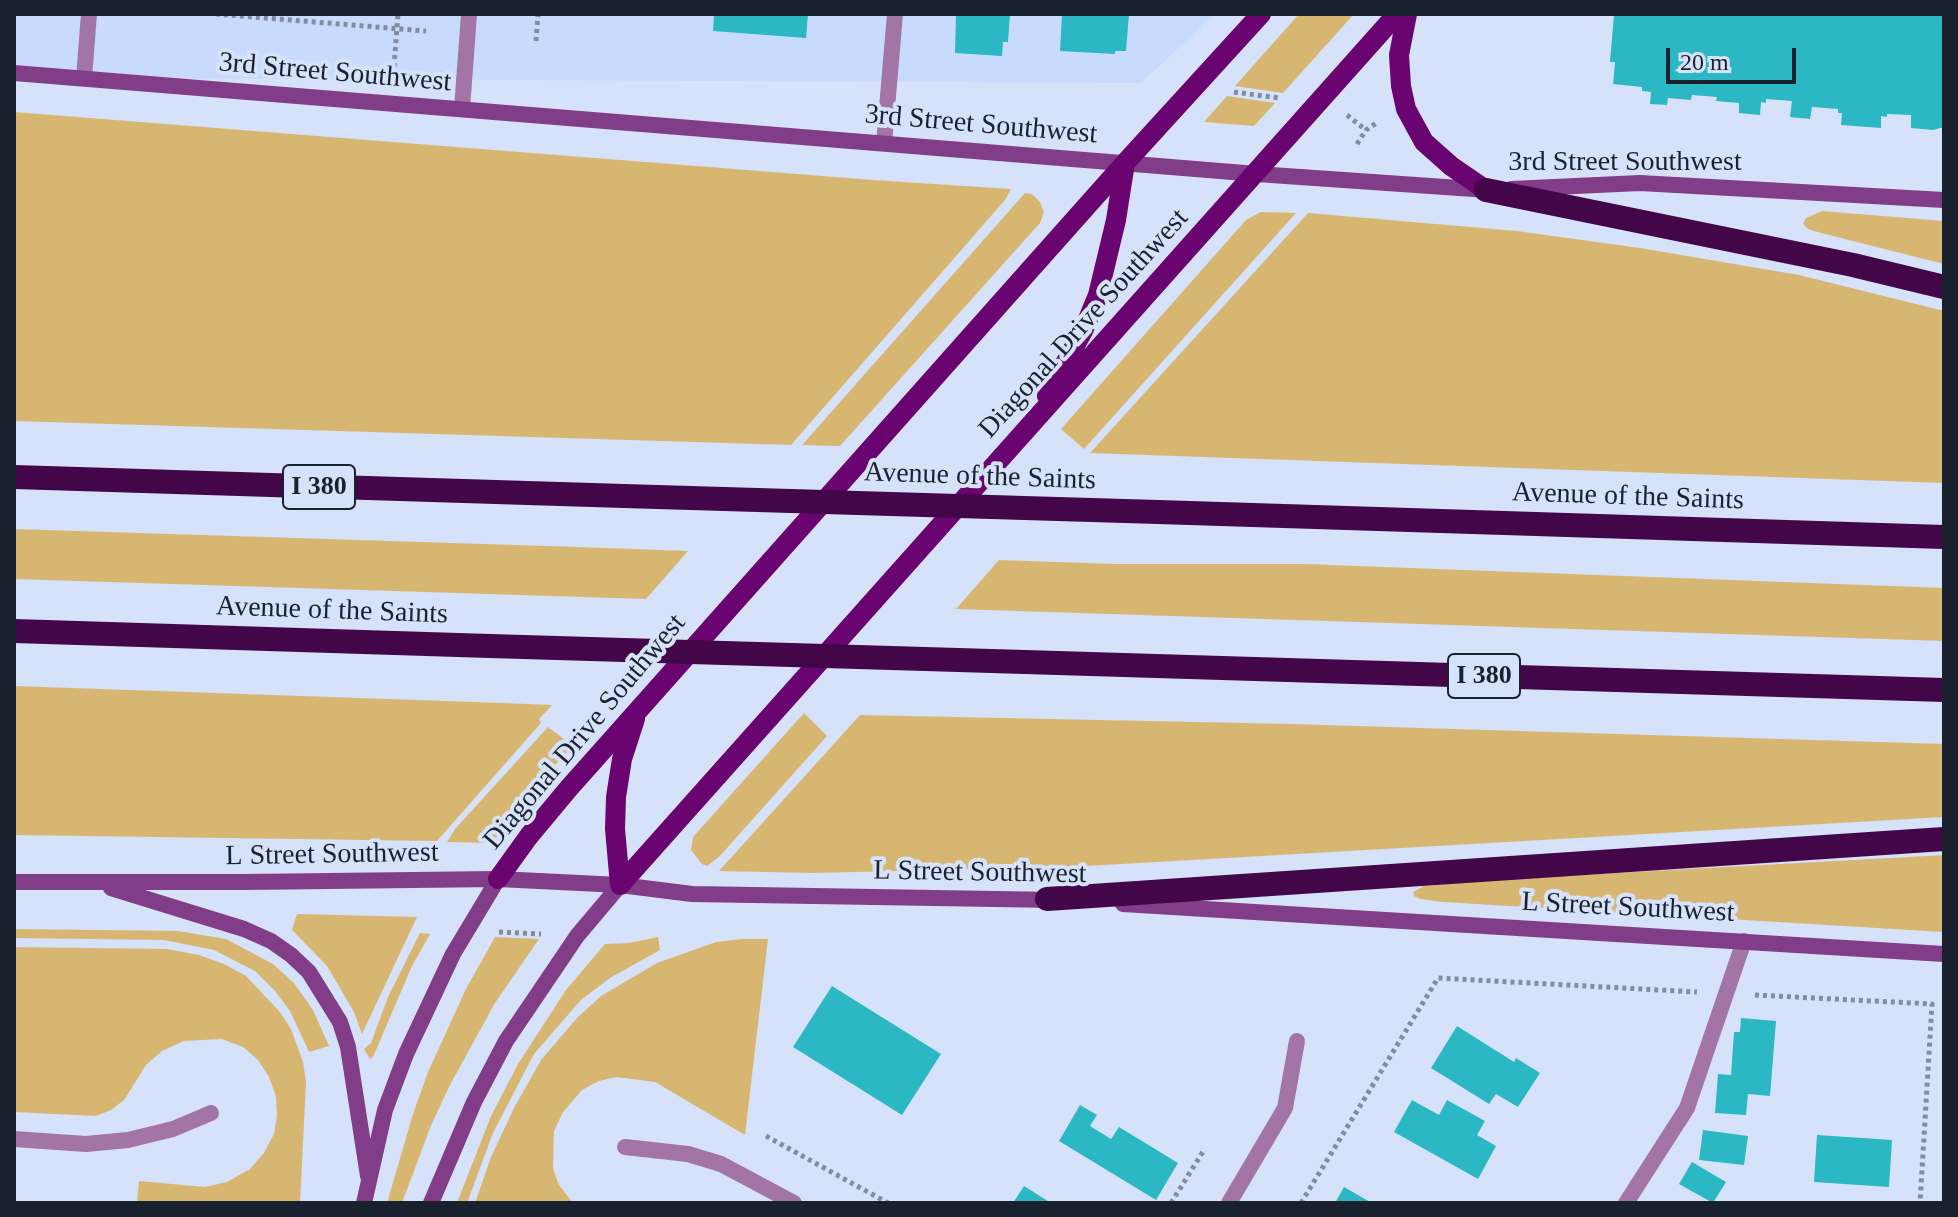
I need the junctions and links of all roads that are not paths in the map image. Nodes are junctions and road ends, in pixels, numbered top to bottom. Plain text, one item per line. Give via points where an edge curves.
1 (89, 14) edge
2 (469, 14) edge
3 (895, 14) edge
4 (1261, 14) edge
5 (1397, 14) edge
6 (1407, 14) edge
7 (14, 73) edge
8 (84, 78) junction
9 (462, 109) junction
10 (884, 143) junction
11 (1125, 163) junction
12 (1257, 174) junction
13 (1486, 190) junction
14 (1944, 200) edge
15 (1944, 287) edge
16 (1029, 427) junction
17 (14, 477) edge
18 (1944, 537) edge
19 (14, 631) edge
20 (1944, 690) edge
21 (638, 710) junction
22 (1944, 839) edge
23 (498, 879) junction
24 (14, 882) edge
25 (94, 883) junction
26 (620, 885) junction
27 (1047, 899) junction
28 (1744, 941) junction
29 (1944, 954) edge
30 (1297, 1041) dead end
31 (211, 1113) dead end
32 (14, 1139) edge
33 (625, 1147) dead end
34 (368, 1176) junction
35 (788, 1202) edge
36 (364, 1203) edge
37 (431, 1203) edge
38 (1229, 1203) edge
39 (1626, 1203) edge

1 - 8 street
2 - 9 street
3 - 10 street
4 - 11 main road, Diagonal Drive Southwest
5 - 12 main road, Diagonal Drive Southwest
6 - 13 main road via 1399,55 1406,109 1424,142
7 - 8 main road, 3rd Street Southwest
8 - 9 main road, 3rd Street Southwest
9 - 10 main road, 3rd Street Southwest
10 - 11 main road, 3rd Street Southwest
11 - 12 main road, 3rd Street Southwest
11 - 16 main road via 1098,295
11 - 21 main road, Diagonal Drive Southwest
12 - 13 main road, 3rd Street Southwest
12 - 16 main road, Diagonal Drive Southwest
13 - 14 main road, 3rd Street Southwest via 1640,183
13 - 15 highway
16 - 26 main road, Diagonal Drive Southwest
17 - 18 highway, Avenue of the Saints / I 380, bridge
19 - 20 highway, Avenue of the Saints / I 380, bridge
21 - 23 main road, Diagonal Drive Southwest
21 - 26 main road via 616,797
22 - 27 highway
23 - 25 main road, L Street Southwest
23 - 26 main road, L Street Southwest
23 - 34 main road via 423,1015 385,1110
24 - 25 main road, L Street Southwest
25 - 34 main road via 244,929 271,941 309,972 340,1022 348,1047
26 - 27 main road, L Street Southwest via 692,894
26 - 37 main road via 544,981 506,1041
27 - 28 main road, L Street Southwest
28 - 29 main road, L Street Southwest
28 - 39 street via 1687,1108
30 - 38 street via 1285,1108
31 - 32 street via 128,1140 86,1144
33 - 35 street via 688,1154 721,1164
34 - 36 main road

